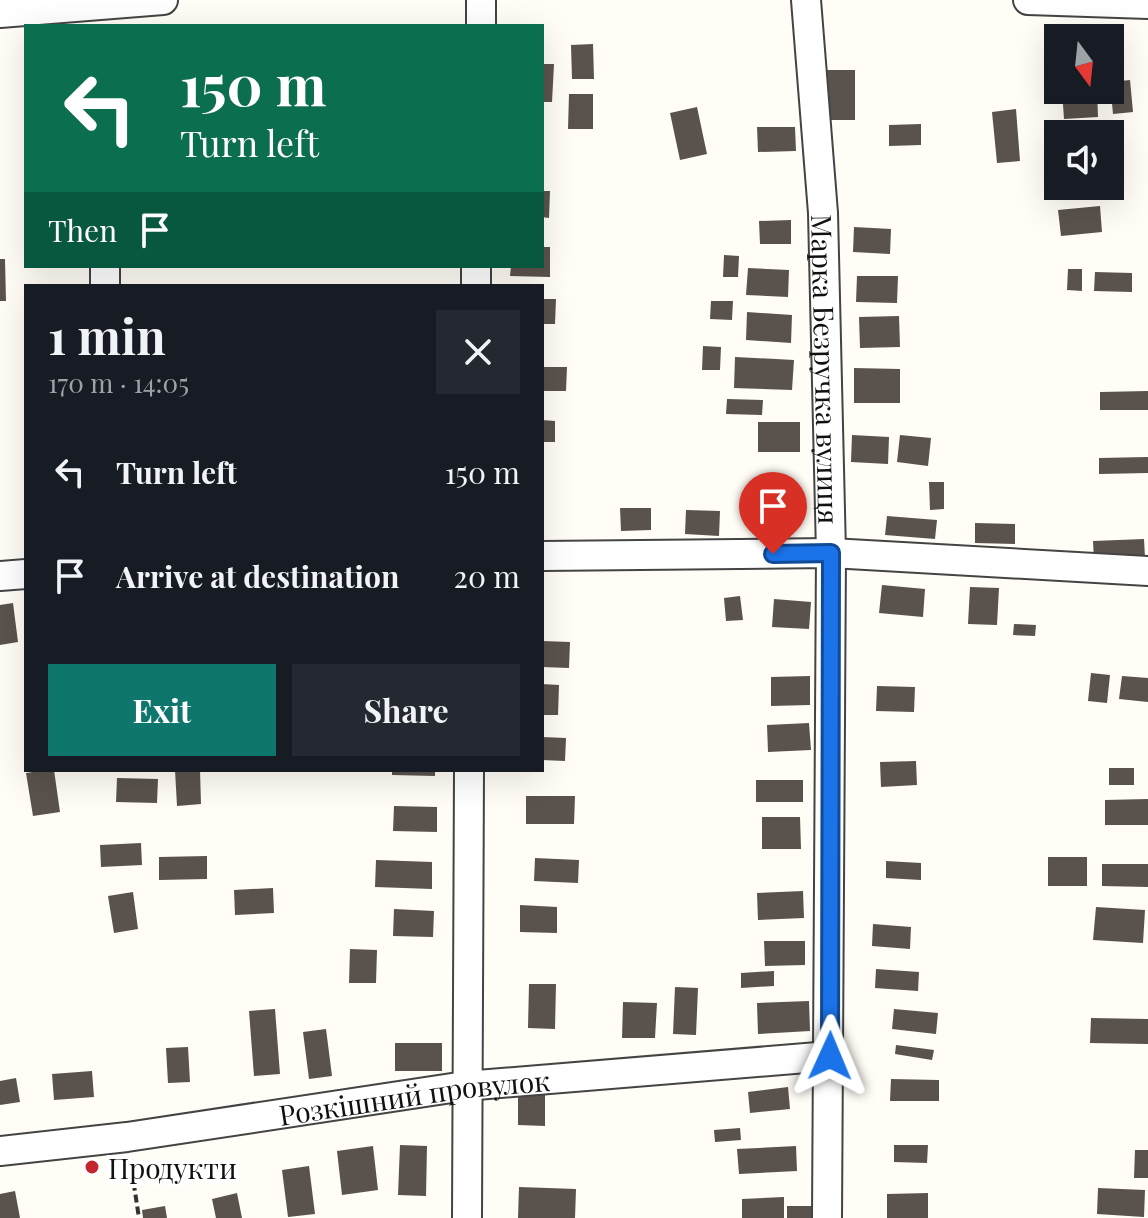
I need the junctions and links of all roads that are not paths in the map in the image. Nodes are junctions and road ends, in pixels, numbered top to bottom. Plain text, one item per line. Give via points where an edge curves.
1 (163, 0) edge
2 (481, 0) edge
3 (806, 0) edge
4 (1028, 0) edge
5 (1148, 4) edge
6 (0, 13) edge
7 (101, 15) edge
8 (481, 24) edge
9 (831, 553) junction
10 (544, 556) edge
11 (1148, 571) edge
12 (24, 574) edge
13 (0, 576) edge
14 (469, 772) edge
15 (830, 1056) junction
16 (465, 1086) junction
17 (0, 1151) edge
18 (467, 1218) edge
19 (827, 1218) edge

1 - 7 street
2 - 8 street
3 - 9 street, Марка Безручка вулиця via 823,213
4 - 5 street
6 - 7 street
9 - 10 street
9 - 11 street
9 - 15 street, Марка Безручка вулиця
12 - 13 street
14 - 16 street
15 - 16 street, Розкішний провулок
15 - 19 street, Марка Безручка вулиця
16 - 17 street, Розкішний провулок
16 - 18 street

